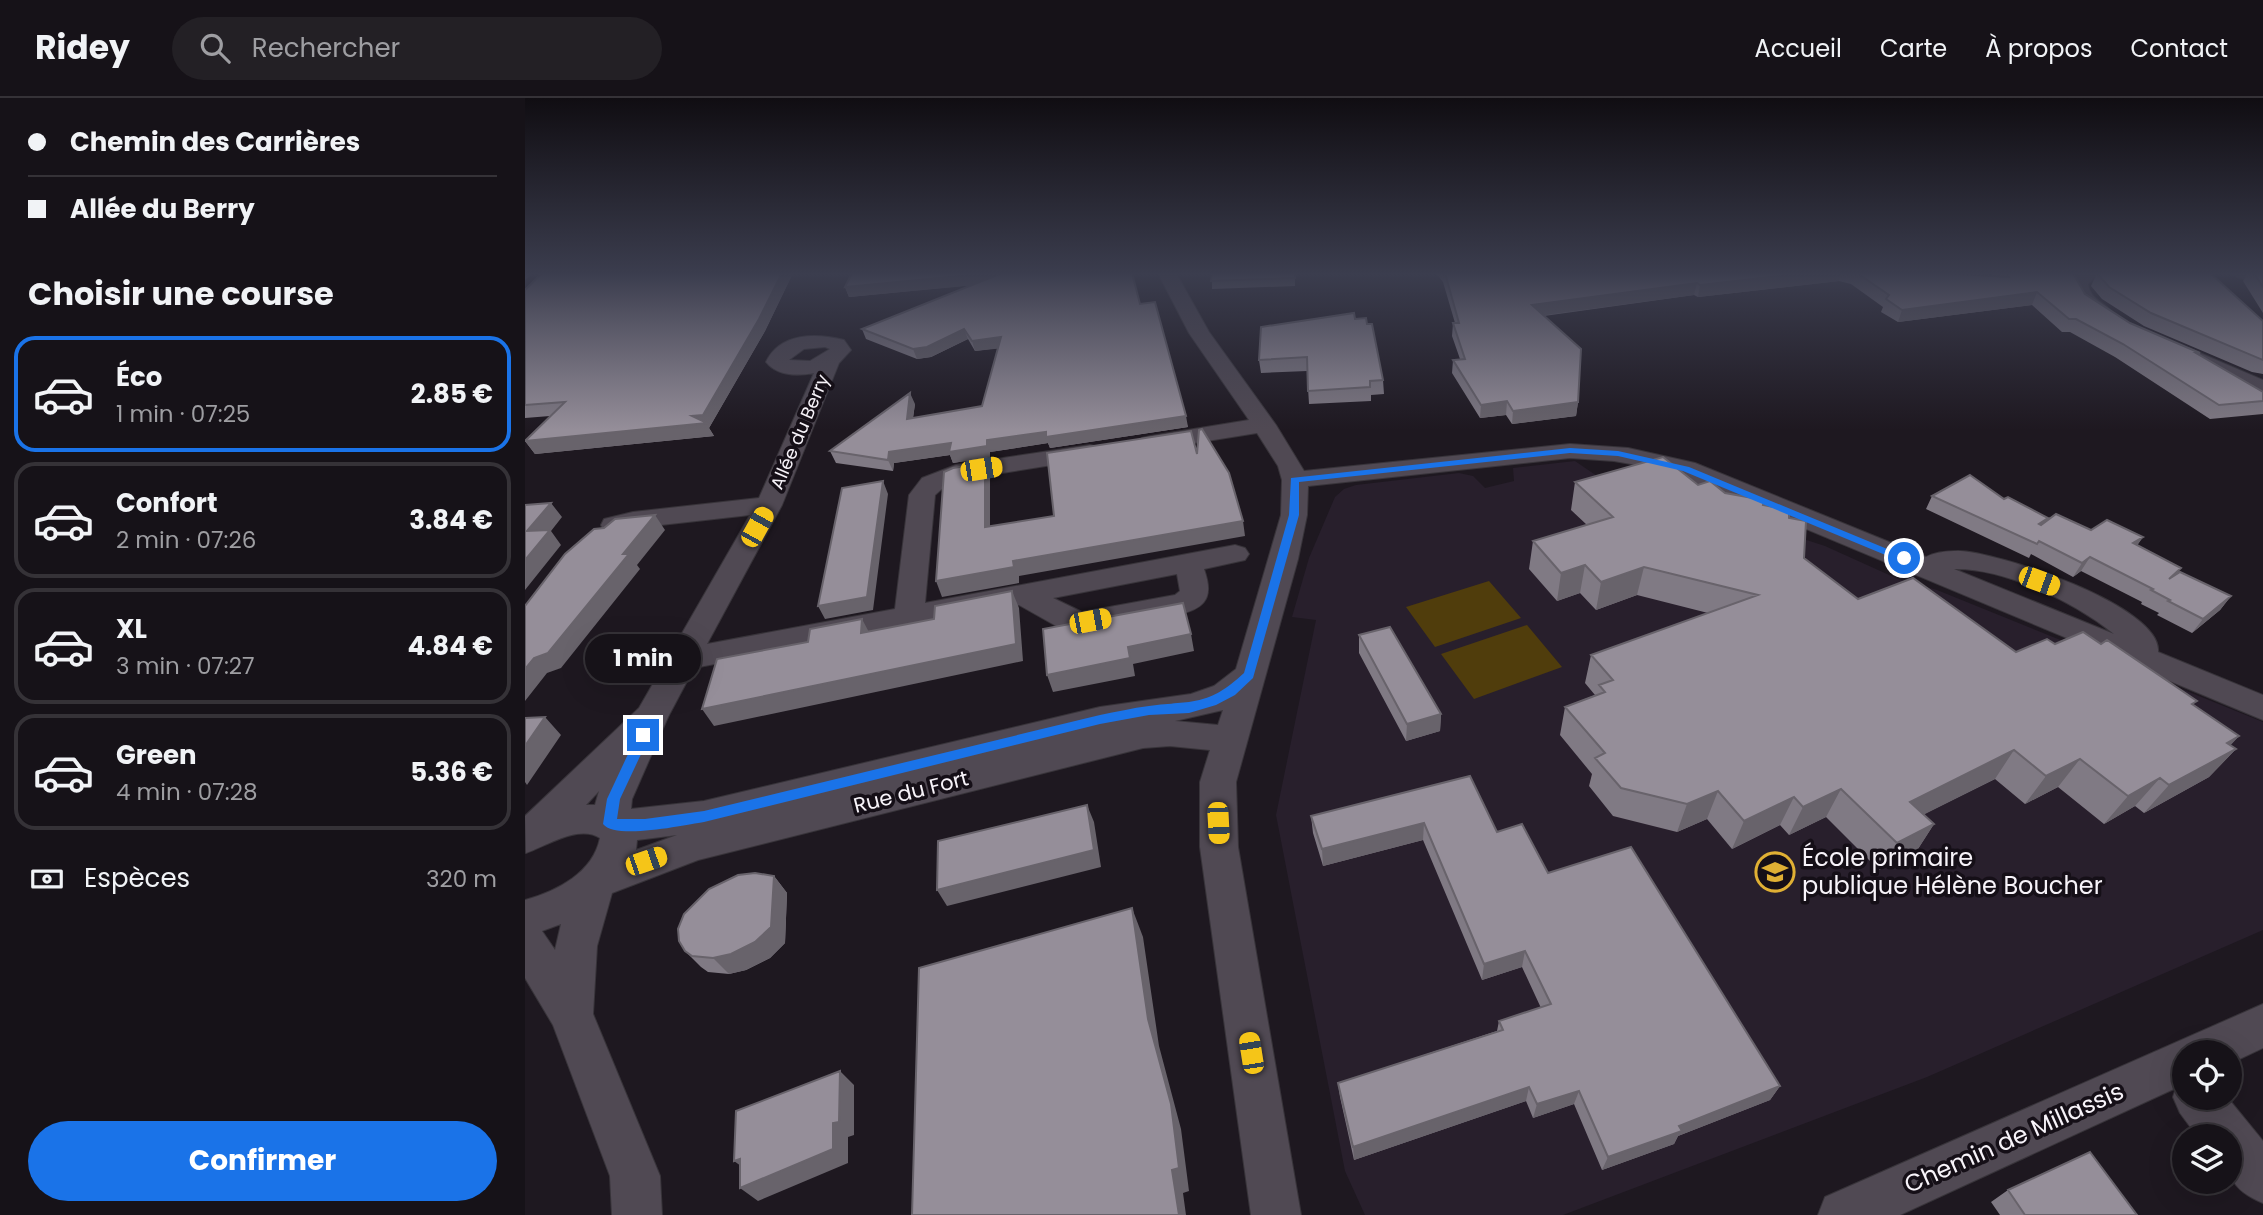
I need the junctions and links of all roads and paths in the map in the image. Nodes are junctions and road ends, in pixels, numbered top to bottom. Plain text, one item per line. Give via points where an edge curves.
1 (1195, 325) edge
2 (2164, 344) edge
3 (830, 360) dead end
4 (2263, 388) edge
5 (1264, 425) junction
6 (1295, 480) junction
7 (769, 505) junction
8 (591, 537) edge
9 (1235, 554) dead end
10 (909, 618) junction
11 (685, 659) junction
12 (1249, 675) junction
13 (2263, 708) edge
14 (651, 717) junction
15 (1230, 739) junction
16 (610, 824) junction
17 (525, 837) edge
18 (597, 881) junction
19 (525, 918) edge
20 (525, 940) edge
21 (571, 1014) junction
22 (2263, 1026) edge
23 (2240, 1040) edge
24 (2172, 1079) edge
25 (2242, 1153) edge
26 (2263, 1178) edge
27 (638, 1215) edge
28 (1276, 1215) edge
29 (1843, 1215) edge

1 - 5 street
2 - 4 street
3 - 7 street, Allée du Berry
5 - 6 street
5 - 10 street via 937,479 922,495
6 - 12 street via 1294,515
6 - 13 street via 1570,451 1618,454 1686,468 1928,568 1940,559 1969,560 2069,592 2128,631 2143,646 2142,656
7 - 8 street, Allée du Berry via 633,520
7 - 11 street, Allée du Berry
9 - 10 street
10 - 11 street
11 - 14 street, Allée du Berry
12 - 15 street
12 - 16 street, Rue du Fort via 1222,697 1189,709 1149,710 1100,720 704,816 645,825
14 - 16 street, Allée du Berry via 614,799
14 - 17 street, Allée du Berry
15 - 18 street, Rue du Fort via 1143,735 695,845
15 - 28 street via 1216,799 1219,847
16 - 17 street, Rue du Fort via 573,819
16 - 18 street via 617,836 617,852
18 - 19 street via 559,907
18 - 21 street via 580,922 573,957
20 - 21 street
21 - 27 street via 635,1176
22 - 23 street, Chemin de Millassis
24 - 29 street, Chemin de Millassis
25 - 26 street

